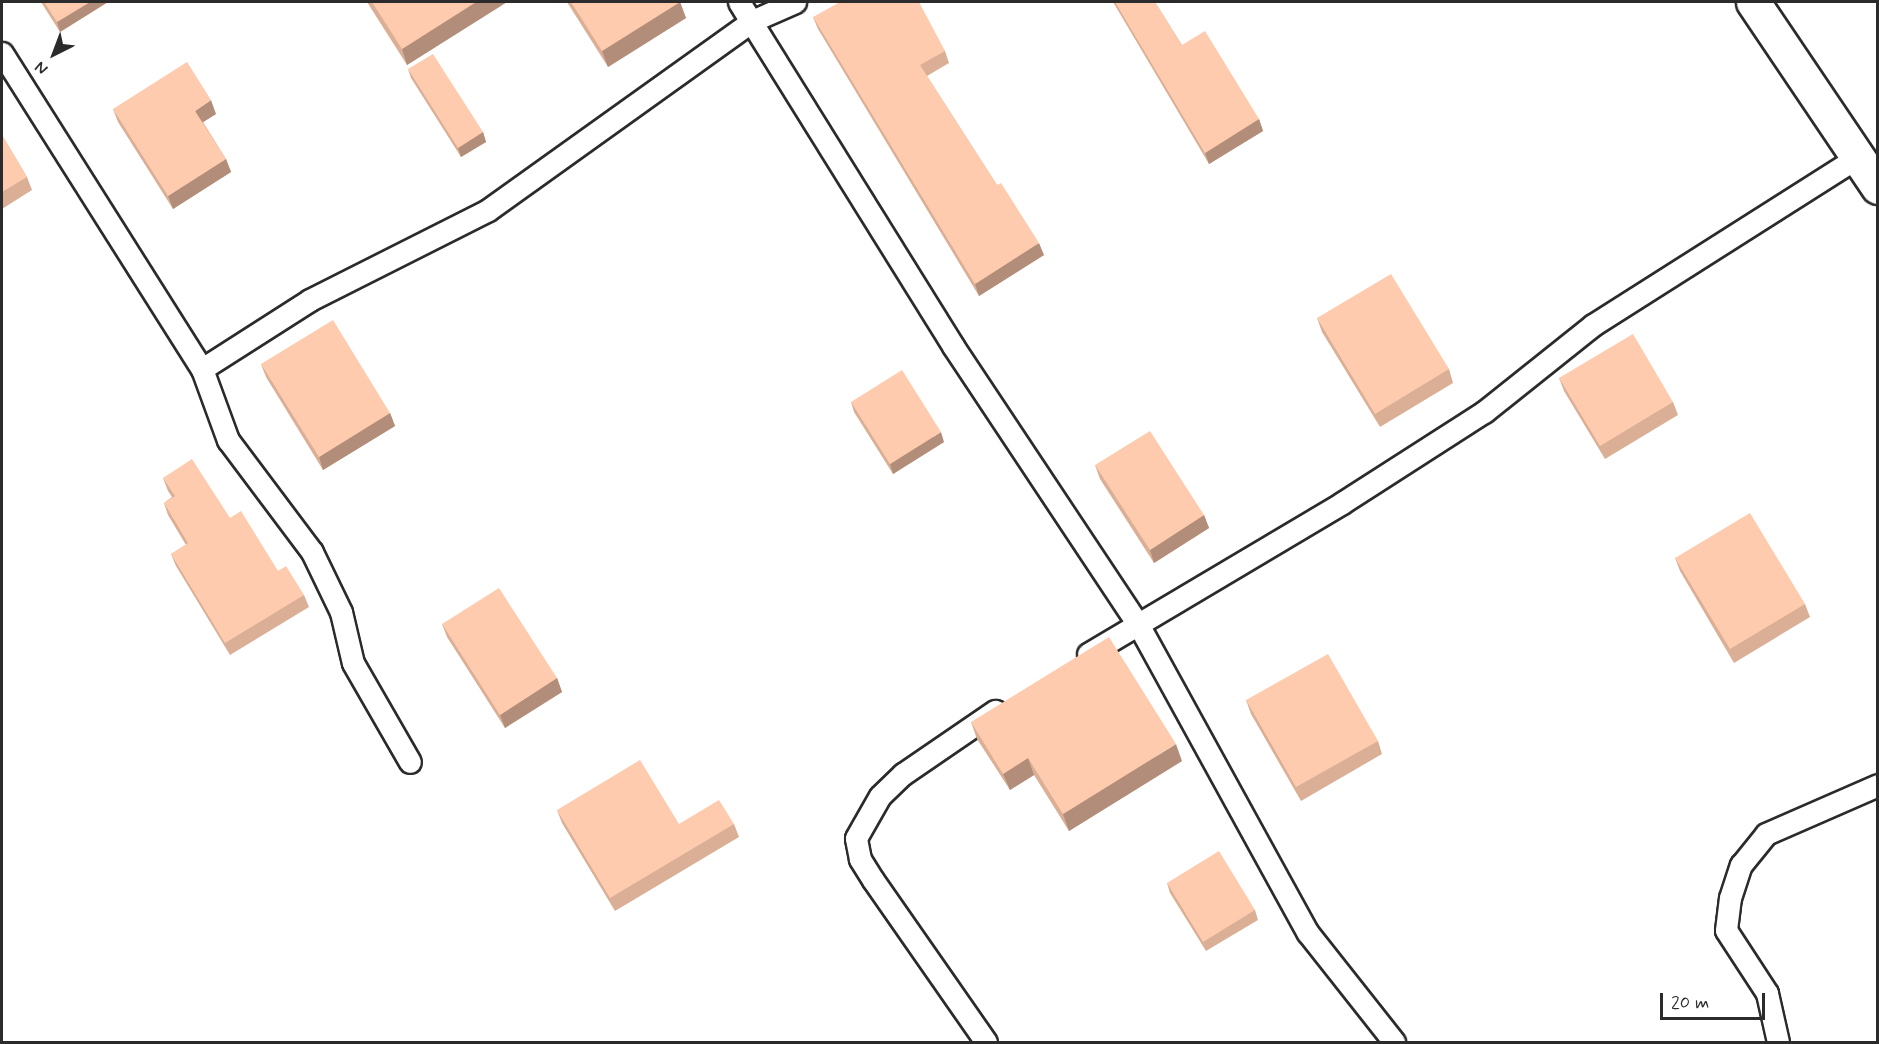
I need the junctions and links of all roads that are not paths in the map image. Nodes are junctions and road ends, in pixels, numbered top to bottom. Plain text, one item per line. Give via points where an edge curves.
1 (739, 2) edge
2 (795, 2) edge
3 (1753, 2) edge
4 (752, 21) junction
5 (2, 53) edge
6 (1858, 157) junction
7 (1878, 187) edge
8 (202, 369) junction
9 (1139, 626) junction
10 (1070, 664) edge
11 (1013, 699) edge
12 (410, 762) dead end
13 (1878, 785) edge
14 (986, 1042) edge
15 (1394, 1042) edge
16 (1778, 1042) edge

1 - 4 lane
2 - 4 lane
3 - 6 main road
4 - 8 lane via 653,96 488,210 310,300
4 - 9 lane via 953,346
5 - 8 lane
6 - 7 main road
6 - 9 lane via 1593,325 1484,412
8 - 12 lane via 228,440 312,552 341,612 353,663
9 - 10 lane
9 - 15 lane via 1308,933
11 - 14 lane via 903,774 880,796 856,838 860,860
13 - 16 lane via 1766,834 1741,865 1730,898 1726,930 1767,993

